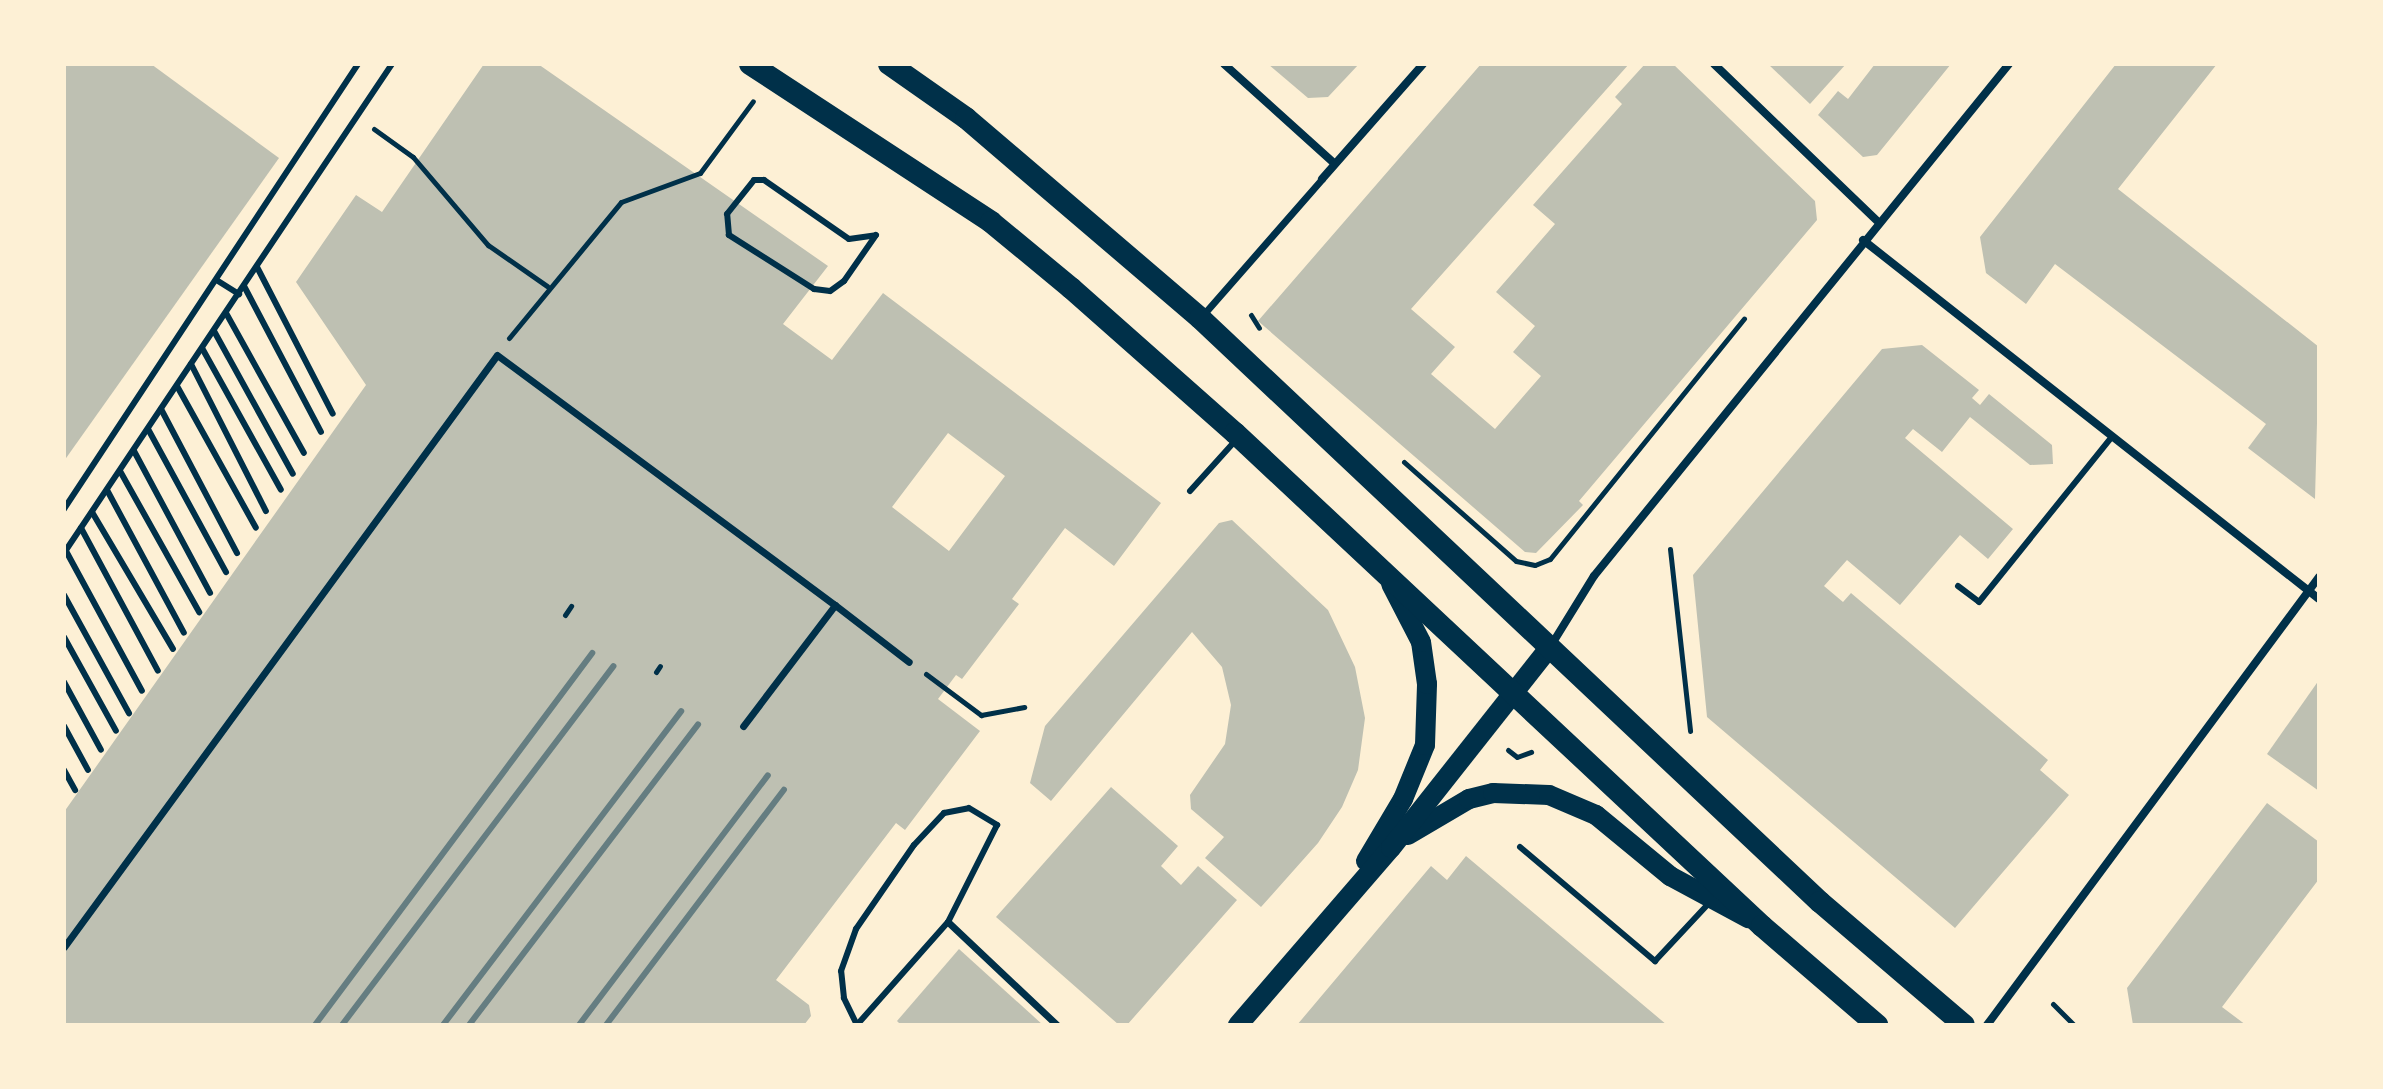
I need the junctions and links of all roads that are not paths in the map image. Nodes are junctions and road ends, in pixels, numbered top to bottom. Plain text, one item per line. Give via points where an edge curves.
1 (358, 64) edge
2 (392, 64) edge
3 (750, 64) edge
4 (889, 64) edge
5 (1224, 64) edge
6 (1423, 64) edge
7 (1714, 64) edge
8 (2009, 64) edge
9 (1335, 164) junction
10 (1322, 179) joint
11 (1877, 221) junction
12 (876, 235) joint
13 (1863, 240) junction
14 (257, 267) junction
15 (218, 281) junction
16 (244, 286) junction
17 (239, 294) junction
18 (226, 313) junction
19 (1200, 318) junction
20 (214, 331) junction
21 (202, 348) junction
22 (191, 364) junction
23 (177, 386) junction
24 (161, 409) junction
25 (333, 414) dead end
26 (148, 429) junction
27 (321, 432) dead end
28 (1239, 437) junction
29 (2111, 438) junction
30 (134, 451) junction
31 (304, 453) dead end
32 (120, 471) junction
33 (293, 474) dead end
34 (107, 490) junction
35 (281, 490) dead end
36 (1190, 491) dead end
37 (64, 509) edge
38 (266, 511) dead end
39 (92, 512) junction
40 (81, 528) junction
41 (256, 528) dead end
42 (65, 552) edge
43 (237, 553) dead end
44 (226, 572) dead end
45 (1386, 576) junction
46 (2319, 577) edge
47 (1958, 586) dead end
48 (2308, 592) junction
49 (210, 593) dead end
50 (64, 595) edge
51 (2319, 599) edge
52 (835, 605) junction
53 (199, 612) dead end
54 (184, 633) dead end
55 (64, 637) edge
56 (1550, 647) junction
57 (173, 649) dead end
58 (909, 662) dead end
59 (158, 671) dead end
60 (64, 682) edge
61 (142, 691) dead end
62 (1509, 693) junction
63 (129, 713) dead end
64 (64, 726) edge
65 (743, 726) dead end
66 (116, 731) dead end
67 (101, 750) dead end
68 (64, 770) edge
69 (88, 770) dead end
70 (75, 790) dead end
71 (1520, 847) dead end
72 (1391, 848) junction
73 (1713, 899) junction
74 (1340, 906) junction
75 (948, 922) junction
76 (1762, 926) junction
77 (64, 947) edge
78 (857, 1025) edge
79 (1057, 1025) edge
80 (1238, 1025) edge
81 (1877, 1025) edge
82 (1964, 1025) edge
83 (1987, 1025) edge

1 - 15 lane
2 - 14 lane
3 - 28 highway via 991,222
4 - 19 highway via 966,118
5 - 9 street
6 - 9 street
7 - 11 street
8 - 11 street
9 - 10 street
10 - 19 street
11 - 13 street
12 - 12 lane via 844,281 830,291 814,289 729,235 725,223 745,186 764,180 849,239
13 - 29 street
13 - 56 street via 1587,586
14 - 16 lane
14 - 25 lane
15 - 17 lane
15 - 37 lane
16 - 17 lane
16 - 27 lane
17 - 18 lane
18 - 20 lane
18 - 31 lane
19 - 56 highway
20 - 21 lane
20 - 33 lane
21 - 22 lane
21 - 35 lane
22 - 23 lane
22 - 38 lane
23 - 24 lane
23 - 41 lane
24 - 26 lane
24 - 43 lane
26 - 30 lane
26 - 44 lane
28 - 36 lane
28 - 45 highway
29 - 47 lane via 1979,602
29 - 48 street
30 - 32 lane
30 - 49 lane
32 - 34 lane
32 - 53 lane
34 - 39 lane
34 - 54 lane
39 - 40 lane
39 - 57 lane
40 - 42 lane
40 - 59 lane
42 - 61 lane
45 - 62 highway
45 - 74 main road via 1421,642 1427,684 1425,745 1403,799
46 - 48 street
48 - 51 street
48 - 83 street
50 - 63 lane
52 - 58 street
52 - 65 street
52 - 77 street via 497,355
55 - 66 lane
56 - 62 main road
56 - 82 highway via 1820,902
60 - 67 lane
62 - 72 main road
62 - 76 highway
64 - 69 lane
68 - 70 lane
71 - 73 lane via 1655,961
72 - 73 main road via 1469,799 1493,793 1549,795 1596,815 1670,876
72 - 74 main road
73 - 76 main road
74 - 80 main road
75 - 78 lane
75 - 78 lane via 997,825 969,808 944,813 914,845 856,929 841,971 844,998
75 - 79 street
76 - 81 highway

